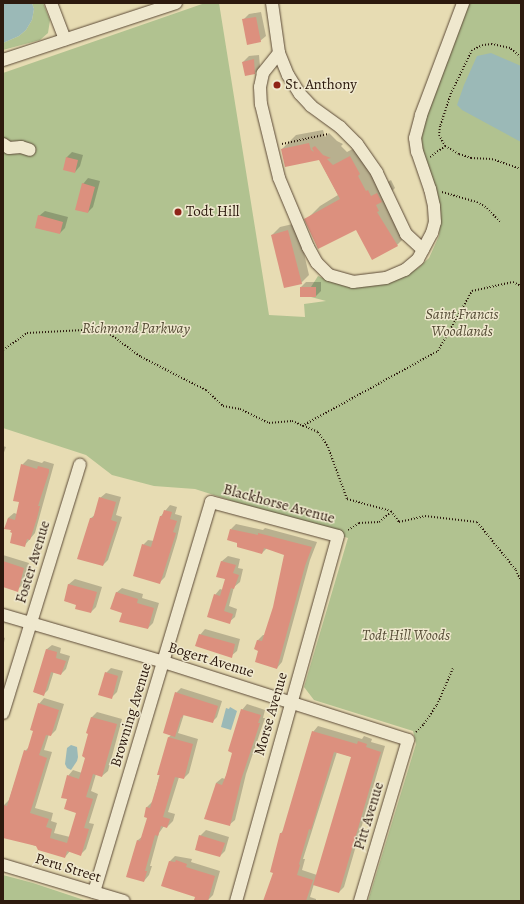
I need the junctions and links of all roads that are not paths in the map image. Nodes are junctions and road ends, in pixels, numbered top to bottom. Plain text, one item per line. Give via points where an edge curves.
1 (51, 3) edge
2 (176, 3) edge
3 (272, 3) edge
4 (463, 3) edge
5 (65, 39) junction
6 (279, 53) junction
7 (3, 60) edge
8 (3, 144) edge
9 (30, 150) dead end
10 (423, 250) junction
11 (80, 465) dead end
12 (211, 502) joint
13 (338, 536) joint
14 (3, 615) edge
15 (31, 623) junction
16 (164, 662) junction
17 (292, 702) junction
18 (3, 713) edge
19 (408, 740) joint
20 (3, 865) edge
21 (94, 892) junction
22 (124, 901) edge
23 (236, 901) edge
24 (360, 901) edge

1 - 5 street
2 - 5 street
3 - 6 street
4 - 10 street via 416,127 415,138 430,191 435,222
5 - 7 street
6 - 10 street via 288,75 300,94 357,144 377,173 406,234
6 - 10 street via 263,73 260,87 261,104 278,178 317,263 328,275 353,282 366,282 386,278 405,270 418,259
8 - 9 street via 9,148 21,147
11 - 15 street, Foster Avenue
12 - 13 street, Blackhorse Avenue
12 - 16 street, Browning Avenue
13 - 17 street, Morse Avenue
14 - 15 street, Bogert Avenue
15 - 16 street, Bogert Avenue
15 - 18 street, Foster Avenue
16 - 17 street, Bogert Avenue
16 - 21 street, Browning Avenue
17 - 19 street, Bogert Avenue
17 - 23 street, Morse Avenue
19 - 24 street, Pitt Avenue
20 - 21 street, Peru Street
21 - 22 street, Peru Street

